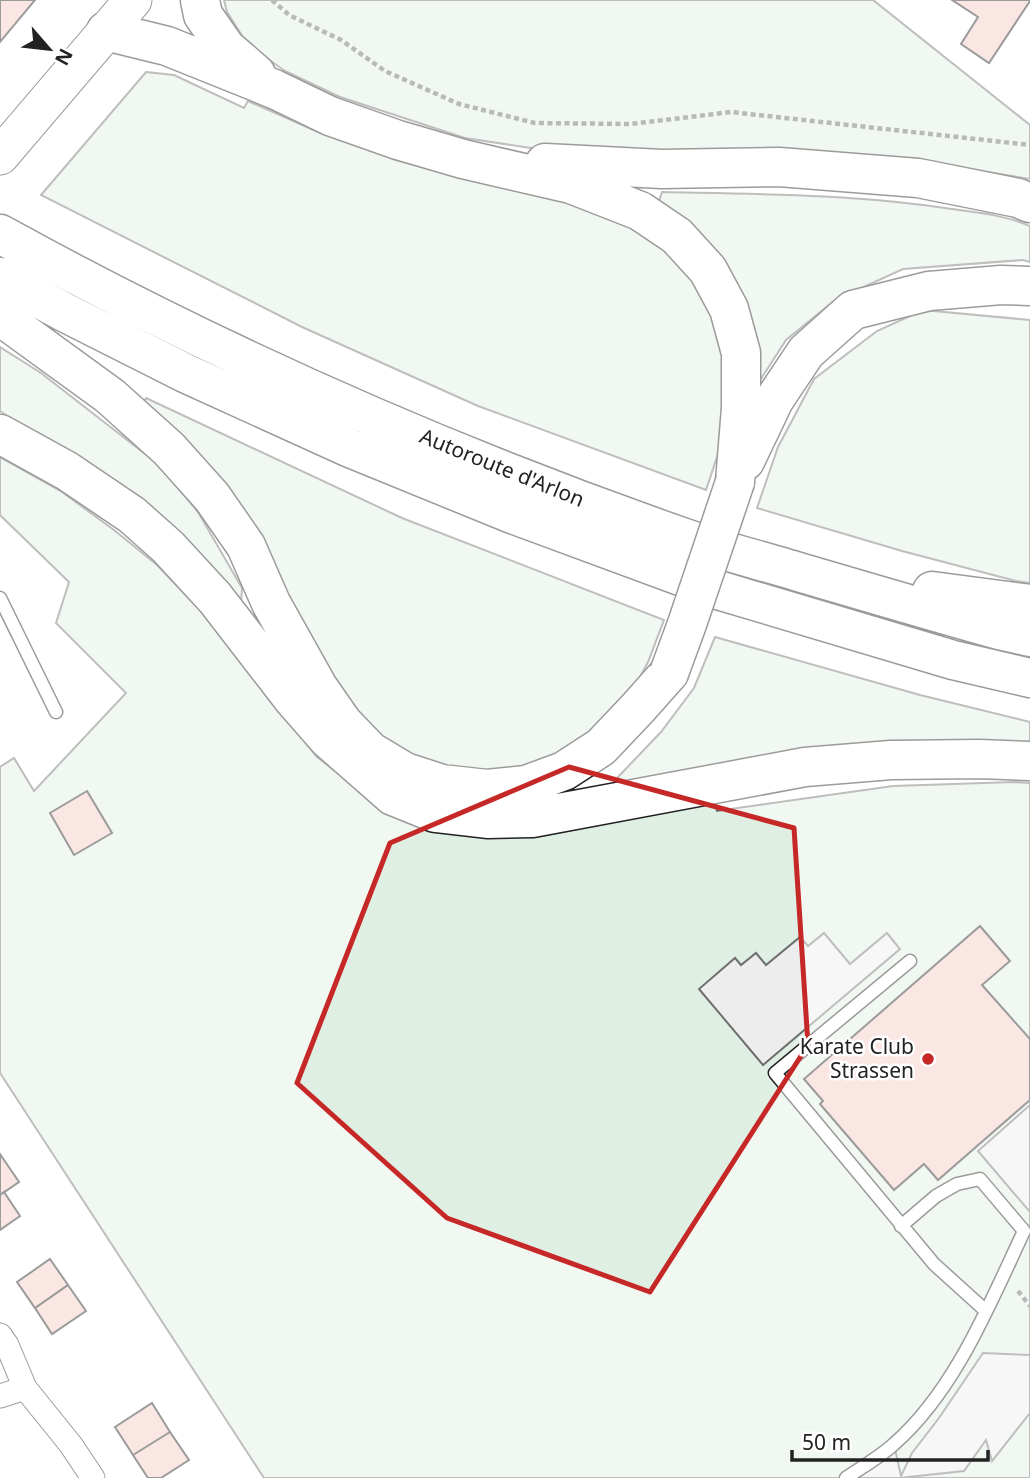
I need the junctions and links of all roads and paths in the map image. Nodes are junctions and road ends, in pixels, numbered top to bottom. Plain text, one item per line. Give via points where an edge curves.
1 (133, 0) edge
2 (200, 0) edge
3 (272, 0) edge
4 (106, 31) junction
5 (274, 89) junction
6 (1030, 145) edge
7 (0, 156) edge
8 (463, 159) junction
9 (1030, 203) edge
10 (0, 234) edge
11 (0, 277) edge
12 (1030, 286) edge
13 (0, 316) edge
14 (0, 434) edge
15 (734, 482) junction
16 (818, 578) junction
17 (0, 598) edge
18 (1030, 604) edge
19 (1030, 637) edge
20 (668, 673) junction
21 (1030, 678) edge
22 (57, 712) dead end
23 (1030, 761) edge
24 (359, 767) junction
25 (910, 961) dead end
26 (901, 1226) junction
27 (986, 1311) junction
28 (0, 1335) edge
29 (25, 1388) junction
30 (0, 1396) edge
31 (93, 1478) edge
32 (846, 1478) edge

1 - 4 main road
2 - 5 highway via 203,15 226,48
3 - 6 path via 289,15 341,40 385,71 459,104 535,122 631,124 731,112
4 - 5 highway via 167,46
4 - 7 main road
5 - 8 highway via 330,116
8 - 9 highway via 662,169 793,168 918,178
8 - 15 highway via 571,184 639,211 677,236 708,270 729,309 741,353
10 - 16 highway, Autoroute d'Arlon via 202,339 381,419 684,538
11 - 21 highway, Autoroute d'Arlon via 211,385 513,514 718,590 953,660
12 - 15 highway via 929,291 853,310 806,352 774,400
13 - 20 highway via 110,396 169,449 212,497 246,546 271,603 343,723 370,751 405,772 442,784 486,789 526,785 564,771 601,747
14 - 24 highway via 78,478 168,547 328,739
15 - 20 highway, bridge
16 - 18 highway
16 - 19 highway, Autoroute d'Arlon
17 - 22 lane
20 - 24 highway via 649,715 613,760 529,802 488,806 439,801
23 - 24 highway via 891,760 805,767 532,818 486,819 435,813 393,796
25 - 26 lane via 775,1073
26 - 27 lane via 934,1264
26 - 27 lane via 936,1196 957,1184 980,1179 1024,1231
27 - 32 lane via 969,1347 927,1410 894,1445
28 - 29 street
29 - 30 street
29 - 31 street

